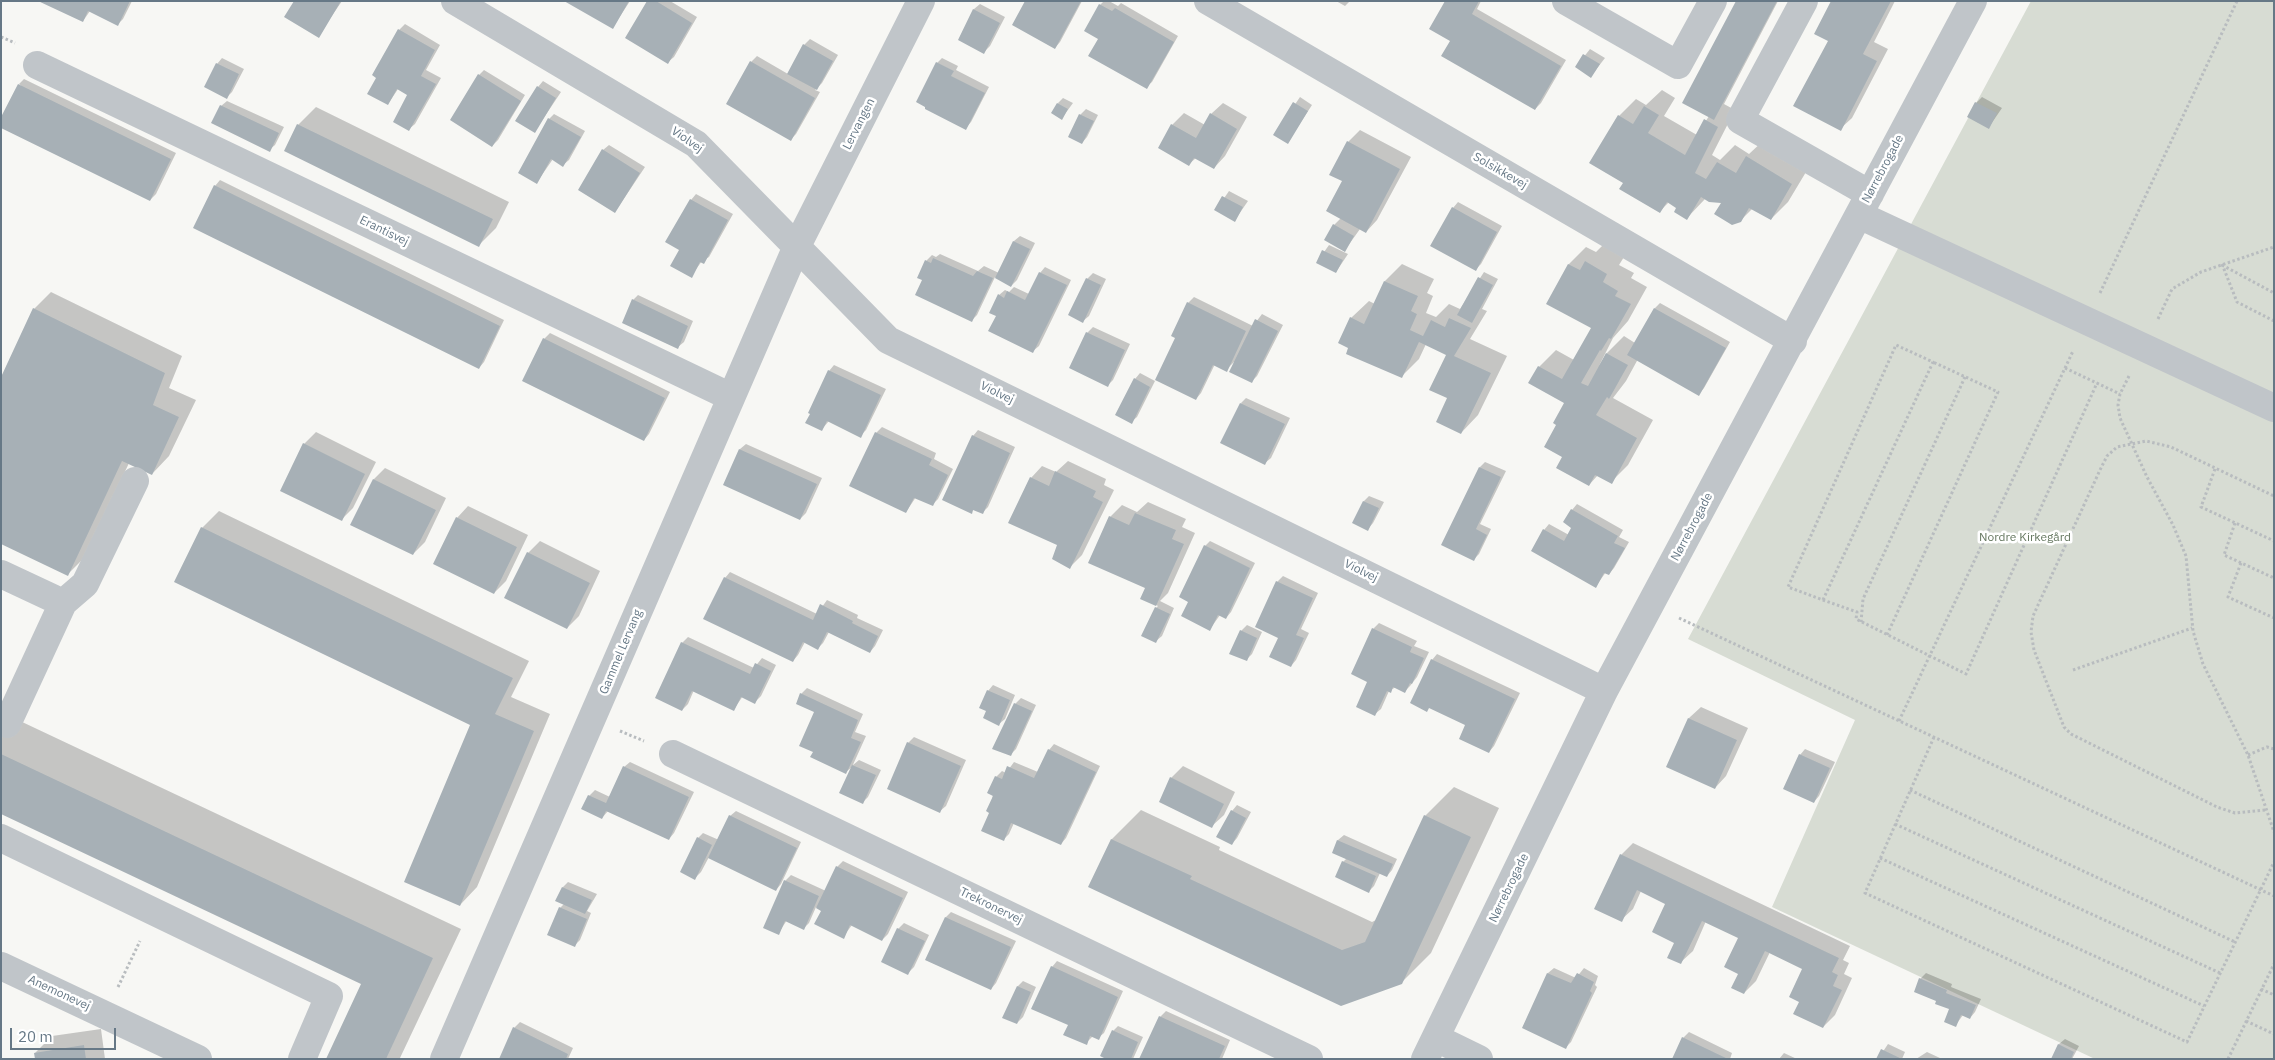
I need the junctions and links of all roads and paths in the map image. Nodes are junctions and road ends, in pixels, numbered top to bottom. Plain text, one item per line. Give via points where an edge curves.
1 (454, 1) edge
2 (921, 1) edge
3 (1208, 1) edge
4 (1566, 1) edge
5 (1713, 1) edge
6 (1804, 1) edge
7 (1973, 1) edge
8 (2237, 1) edge
9 (37, 65) dead end
10 (1864, 204) junction
11 (797, 246) junction
12 (2274, 247) edge
13 (2222, 264) junction
14 (2274, 292) edge
15 (2087, 321) junction
16 (2274, 321) edge
17 (1793, 341) junction
18 (2144, 348) junction
19 (1933, 362) junction
20 (2065, 368) junction
21 (1965, 377) junction
22 (2097, 383) junction
23 (2120, 394) junction
24 (731, 397) junction
25 (2274, 408) edge
26 (2131, 443) junction
27 (2215, 469) junction
28 (135, 482) dead end
29 (2274, 496) edge
30 (2235, 523) junction
31 (2274, 541) edge
32 (2241, 563) junction
33 (1, 574) edge
34 (2274, 578) edge
35 (1823, 600) junction
36 (63, 603) junction
37 (1650, 605) junction
38 (2274, 618) edge
39 (1861, 622) junction
40 (2192, 628) junction
41 (1888, 635) junction
42 (1930, 656) junction
43 (2074, 670) dead end
44 (1604, 691) junction
45 (592, 718) junction
46 (1899, 721) junction
47 (8, 724) dead end
48 (1934, 737) junction
49 (2274, 749) edge
50 (673, 754) joint
51 (2248, 755) junction
52 (1910, 790) junction
53 (2265, 810) junction
54 (1896, 824) junction
55 (2274, 832) edge
56 (1, 838) edge
57 (1880, 858) junction
58 (2274, 862) edge
59 (2260, 890) junction
60 (2274, 896) edge
61 (152, 912) junction
62 (2235, 942) junction
63 (2274, 964) edge
64 (1, 966) edge
65 (2220, 973) junction
66 (2261, 989) junction
67 (2274, 995) edge
68 (2204, 1006) junction
69 (106, 1015) junction
70 (2246, 1021) junction
71 (2274, 1034) edge
72 (1430, 1048) edge
73 (198, 1059) edge
74 (302, 1059) edge
75 (444, 1059) edge
76 (1309, 1059) edge
77 (1479, 1059) edge
78 (2228, 1059) edge

1 - 11 street, Violvej via 696,144
2 - 11 street, Lervangen
3 - 17 street, Solsikkevej
4 - 5 street via 1678,65
6 - 10 street via 1740,120
7 - 10 street, Nørrebrogade
8 - 15 path
9 - 24 street, Erantisvej
10 - 15 street
10 - 17 street, Nørrebrogade
11 - 24 street, Gammel Lervang
11 - 44 street, Violvej via 888,340
12 - 13 path
13 - 14 path
13 - 16 path via 2237,302
13 - 18 path via 2172,289
15 - 18 street
15 - 20 path
17 - 37 street, Nørrebrogade
18 - 23 path
18 - 25 street
19 - 21 path
19 - 35 path
19 - 35 path via 1896,345 1788,587
20 - 22 path
20 - 42 path
21 - 39 path via 1863,599
21 - 41 path via 1998,392
22 - 23 path
22 - 42 path via 1966,674
23 - 26 path via 2120,418
24 - 45 street, Gammel Lervang
26 - 27 path via 2146,441 2171,447
26 - 40 path via 2186,556
26 - 53 path via 2117,447 2107,456 2100,470 2033,616 2034,650 2064,726 2076,737 2217,807 2235,813
27 - 29 path
27 - 30 path via 2200,506
28 - 36 street via 85,584
30 - 31 path
30 - 32 path via 2224,555
32 - 34 path
32 - 38 path via 2228,597
33 - 36 street
35 - 39 path via 1857,612 1856,619
36 - 47 street
37 - 44 street, Nørrebrogade
37 - 46 path
39 - 41 path
40 - 43 path
40 - 51 path via 2204,664
41 - 42 path
42 - 46 path
44 - 72 street, Nørrebrogade
45 - 50 path
45 - 75 street, Gammel Lervang
46 - 48 path
48 - 52 path
48 - 59 path
49 - 51 path via 2267,747
50 - 76 street, Trekronervej
51 - 53 path
52 - 54 path
52 - 62 path
53 - 55 path
54 - 57 path
54 - 65 path
56 - 61 street
57 - 68 path
57 - 68 path via 1865,893 2187,1042
58 - 59 path
59 - 60 path
59 - 62 path
61 - 69 path
61 - 74 street via 329,996
62 - 65 path
63 - 66 path
64 - 69 street, Anemonevej
65 - 68 path
66 - 67 path
66 - 70 path
69 - 73 street, Anemonevej
70 - 71 path
70 - 78 path
72 - 77 street

